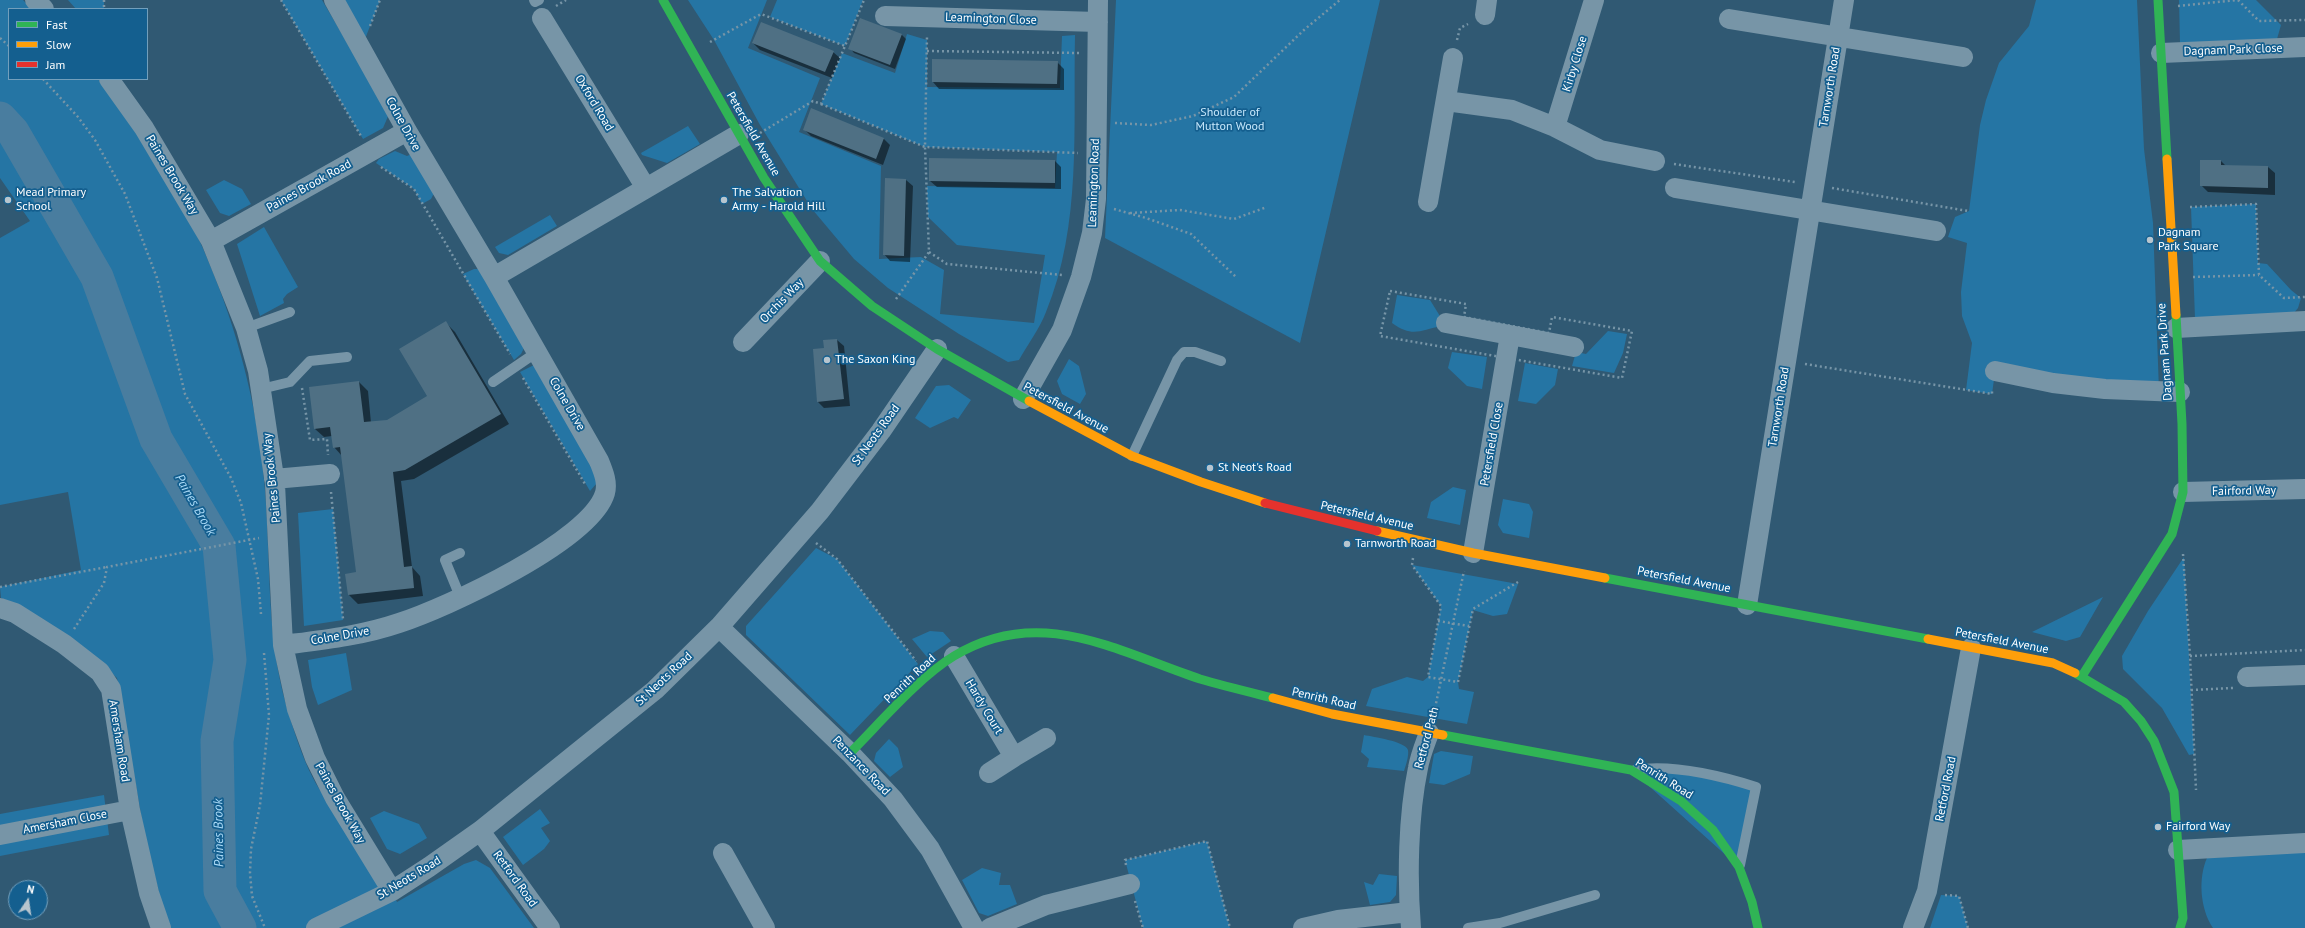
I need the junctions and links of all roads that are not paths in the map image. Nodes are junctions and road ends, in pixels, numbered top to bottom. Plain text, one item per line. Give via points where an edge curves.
1 (35, 0) edge
2 (334, 0) edge
3 (663, 0) edge
4 (1098, 0) edge
5 (1594, 0) edge
6 (1844, 0) edge
7 (2158, 4) edge
8 (538, 6) edge
9 (43, 8) edge
10 (884, 16) dead end
11 (1729, 19) dead end
12 (1098, 22) junction
13 (1838, 36) junction
14 (2305, 47) edge
15 (2161, 53) junction
16 (1963, 57) dead end
17 (1454, 58) road end
18 (110, 80) edge
19 (1446, 101) junction
20 (1555, 127) junction
21 (407, 132) junction
22 (742, 138) junction
23 (1655, 161) road end
24 (646, 188) junction
25 (1675, 188) dead end
26 (1428, 202) dead end
27 (1811, 209) junction
28 (1936, 231) dead end
29 (211, 241) junction
30 (820, 261) junction
31 (494, 277) junction
32 (290, 312) dead end
33 (2305, 321) edge
34 (1446, 323) dead end
35 (246, 328) junction
36 (2176, 328) junction
37 (1510, 335) junction
38 (743, 342) dead end
39 (1574, 347) dead end
40 (937, 348) junction
41 (538, 352) junction
42 (347, 356) dead end
43 (1221, 361) dead end
44 (1995, 371) road end
45 (493, 382) dead end
46 (261, 389) junction
47 (2180, 392) junction
48 (1023, 399) junction
49 (1132, 456) junction
50 (330, 474) road end
51 (274, 479) junction
52 (2305, 489) edge
53 (2183, 492) junction
54 (460, 553) dead end
55 (1472, 553) junction
56 (461, 599) junction
57 (1747, 605) junction
58 (0, 608) edge
59 (719, 627) junction
60 (283, 645) junction
61 (1972, 648) junction
62 (954, 656) junction
63 (2305, 675) edge
64 (2082, 676) junction
65 (2247, 677) dead end
66 (1429, 732) junction
67 (1046, 738) dead end
68 (850, 753) junction
69 (1014, 757) junction
70 (1631, 770) junction
71 (989, 773) dead end
72 (130, 810) junction
73 (480, 831) junction
74 (0, 835) edge
75 (2305, 843) edge
76 (2178, 850) junction
77 (724, 853) dead end
78 (1739, 867) junction
79 (1130, 884) road end
80 (392, 891) junction
81 (1595, 895) dead end
82 (2183, 918) junction
83 (1410, 920) edge
84 (161, 928) edge
85 (316, 928) edge
86 (550, 928) edge
87 (765, 928) edge
88 (974, 928) edge
89 (990, 928) edge
90 (1303, 928) edge
91 (1468, 928) edge
92 (1758, 928) edge
93 (1913, 928) edge
94 (2180, 928) edge
95 (2189, 928) edge

1 - 9 street
2 - 21 street, Colne Drive
3 - 22 street, Petersfield Avenue
4 - 12 street, Leamington Road
5 - 20 street, Kirby Close
6 - 13 street, Tarnworth Road
7 - 15 street, Dagnam Park Drive
8 - 24 street, Oxford Road
10 - 12 street, Leamington Close
11 - 13 street, Tarnworth Road
12 - 48 street, Leamington Road via 1096,199 1092,233 1081,277 1062,330
13 - 16 street, Tarnworth Road
13 - 27 street, Tarnworth Road
14 - 15 street, Dagnam Park Close
15 - 36 street, Dagnam Park Drive
17 - 19 street
18 - 29 street, Paines Brook Way via 144,128
19 - 20 street via 1512,110
19 - 26 street
20 - 23 street via 1600,150
21 - 29 street, Paines Brook Road
21 - 31 street, Colne Drive
22 - 24 street
22 - 30 street, Petersfield Avenue via 773,191
24 - 31 street
25 - 27 street
27 - 28 street
27 - 57 street, Tarnworth Road
29 - 35 street, Paines Brook Way
30 - 38 street, Orchis Way
30 - 40 street, Petersfield Avenue via 854,293
31 - 41 street, Colne Drive
32 - 35 lane
33 - 36 street
34 - 37 street
35 - 46 street, Paines Brook Way
36 - 47 street, Dagnam Park Drive
37 - 39 street
37 - 55 street, Petersfield Close
40 - 48 street, Petersfield Avenue
40 - 59 street, St Neots Road via 881,431 820,511
41 - 45 lane
41 - 56 street, Colne Drive via 599,461 606,481 606,492 588,517 572,532 518,569
42 - 46 lane via 310,361 290,382
43 - 49 lane via 1195,352 1184,352 1177,360
44 - 47 street via 2053,383 2105,389
46 - 51 street, Paines Brook Way
47 - 53 street, Dagnam Park Drive
48 - 49 street, Petersfield Avenue
49 - 55 street, Petersfield Avenue via 1284,509
50 - 51 street
51 - 60 street, Paines Brook Way
52 - 53 street, Fairford Way
53 - 64 street, Dagnam Park Drive via 2172,534
54 - 56 lane via 445,560
55 - 57 street, Petersfield Avenue
56 - 60 street, Colne Drive via 398,624 344,637
57 - 61 street, Petersfield Avenue
58 - 72 street, Amersham Road via 15,613 64,644 100,672 111,690
59 - 68 street, Penzance Road
59 - 73 street, St Neots Road via 649,695
60 - 80 street, Paines Brook Way via 298,709 315,758 335,798
61 - 64 street, Petersfield Avenue via 2053,663
61 - 93 street, Retford Road via 1927,892
62 - 66 street, Penrith Road via 986,640 1034,631 1083,637 1161,666 1240,690 1332,714
62 - 68 street, Penrith Road via 928,676
62 - 69 street, Hardy Court
63 - 65 street
64 - 76 street, Petersfield Avenue via 2124,702 2154,741 2174,792
66 - 70 street, Penrith Road
66 - 83 street, Retford Path via 1418,767 1414,797 1410,854
67 - 69 street
68 - 88 street, Penzance Road via 893,799 930,849
69 - 71 street
70 - 78 street, Penrith Road via 1681,801 1713,830
70 - 78 lane via 1654,767 1732,780 1756,787
72 - 74 street, Amersham Close
72 - 84 street, Amersham Road via 148,893
73 - 80 street, St Neots Road
73 - 86 street, Retford Road
75 - 76 street
76 - 82 street, Petersfield Avenue
77 - 87 street
78 - 92 street, Penrith Road via 1752,902
79 - 89 street via 1046,905
80 - 85 street, St Neots Road
81 - 91 lane via 1500,923
82 - 94 street, Petersfield Avenue
82 - 95 street, Petersfield Avenue
83 - 90 street via 1338,920

